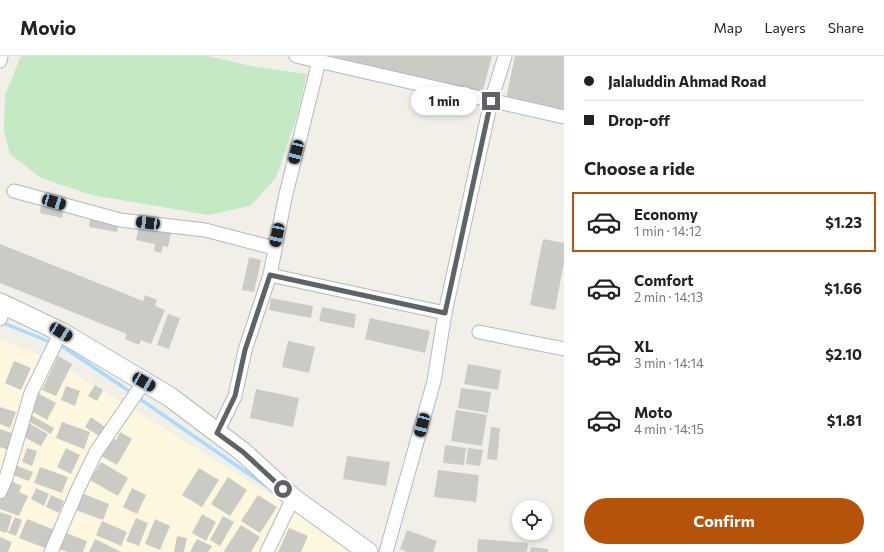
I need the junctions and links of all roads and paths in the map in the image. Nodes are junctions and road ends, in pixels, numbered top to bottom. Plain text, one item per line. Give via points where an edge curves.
1 (1, 56) edge
2 (296, 56) edge
3 (505, 56) edge
4 (0, 61) edge
5 (319, 61) junction
6 (491, 101) junction
7 (564, 117) edge
8 (14, 191) dead end
9 (274, 248) junction
10 (270, 275) junction
11 (2, 309) edge
12 (445, 313) junction
13 (61, 332) junction
14 (479, 332) dead end
15 (564, 349) edge
16 (144, 382) junction
17 (217, 433) junction
18 (0, 492) edge
19 (293, 498) junction
20 (51, 552) edge
21 (267, 552) edge
22 (368, 552) edge
23 (386, 552) edge

1 - 4 street
2 - 5 street
3 - 6 street
5 - 6 street
5 - 9 street
6 - 7 street
6 - 12 street
8 - 9 street via 120,220 204,230
9 - 10 street
10 - 12 street
10 - 17 street via 245,350 235,396
11 - 13 street
12 - 23 street via 434,381
13 - 16 street
13 - 18 street via 31,393
14 - 15 street
16 - 17 street
16 - 20 street via 96,452
17 - 19 street via 243,452
19 - 21 street
19 - 22 street

